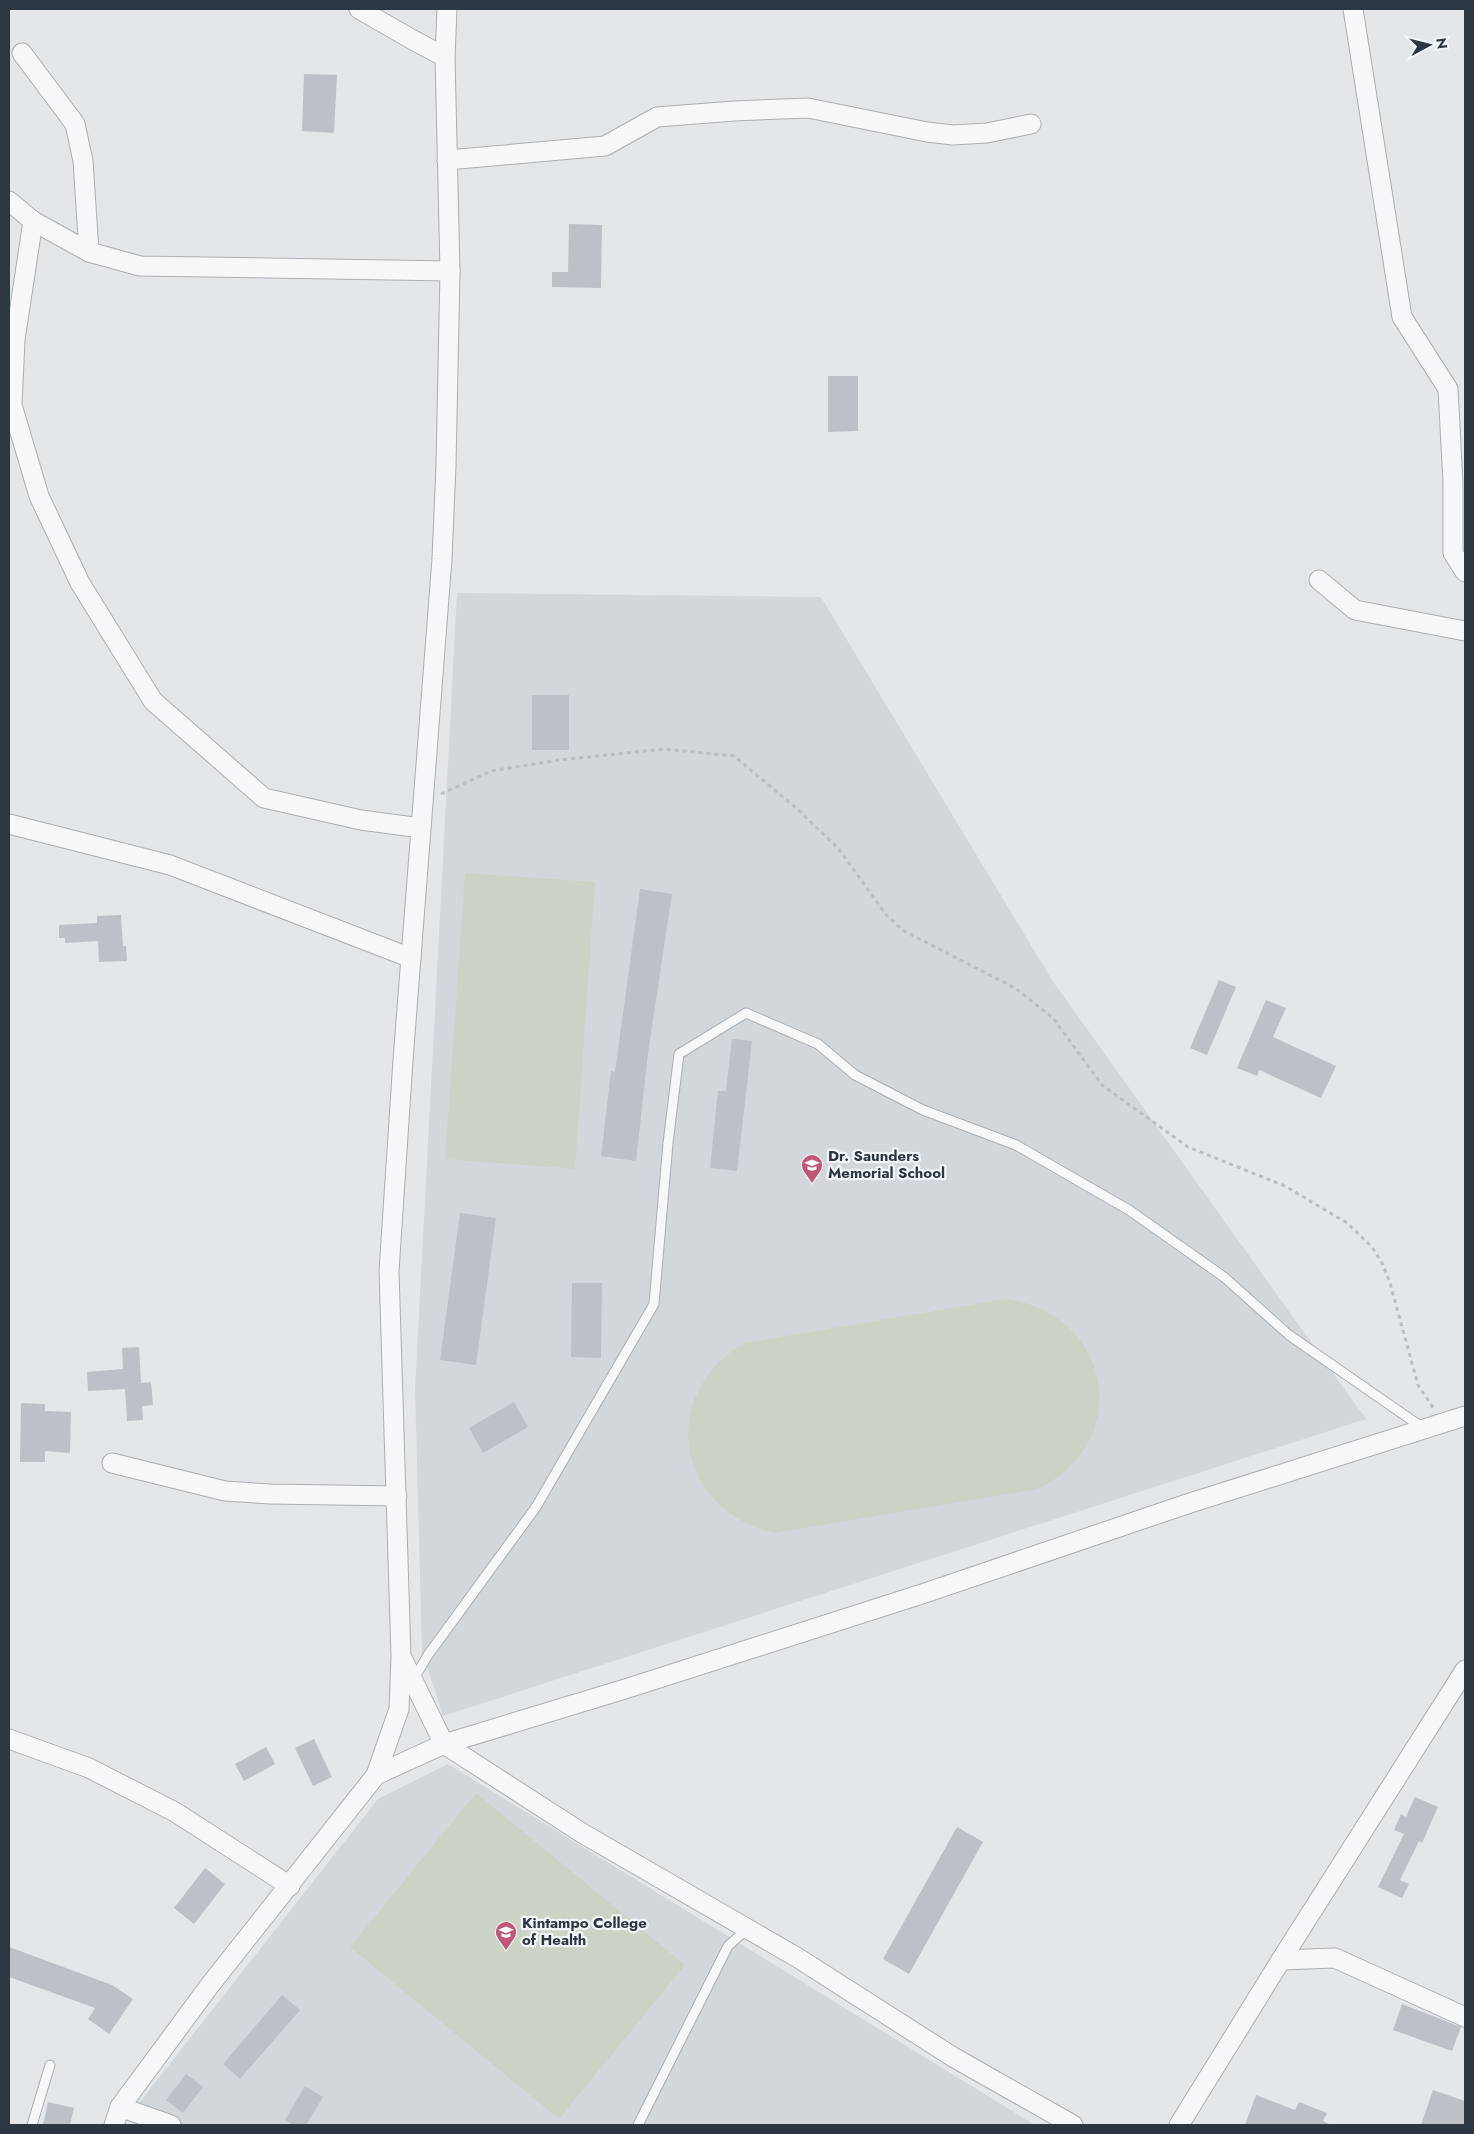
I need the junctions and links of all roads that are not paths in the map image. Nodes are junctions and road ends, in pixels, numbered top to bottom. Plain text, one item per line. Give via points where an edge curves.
1 (359, 9) edge
2 (447, 9) edge
3 (1353, 9) edge
4 (22, 53) dead end
5 (445, 57) junction
6 (1031, 124) dead end
7 (447, 160) junction
8 (9, 201) edge
9 (33, 221) junction
10 (89, 252) junction
11 (450, 271) junction
12 (1465, 572) edge
13 (1319, 580) dead end
14 (1465, 632) edge
15 (9, 824) edge
16 (421, 828) junction
17 (412, 958) junction
18 (1465, 1416) edge
19 (1424, 1428) junction
20 (112, 1463) dead end
21 (397, 1496) junction
22 (401, 1656) junction
23 (1465, 1670) edge
24 (413, 1681) junction
25 (9, 1740) edge
26 (444, 1744) junction
27 (376, 1775) junction
28 (290, 1886) junction
29 (747, 1929) junction
30 (1281, 1960) junction
31 (1465, 2017) edge
32 (50, 2065) dead end
33 (120, 2107) junction
34 (32, 2125) edge
35 (114, 2125) edge
36 (171, 2125) edge
37 (638, 2125) edge
38 (1073, 2125) edge
39 (1179, 2125) edge

1 - 5 street
2 - 5 street
3 - 12 street via 1402,317 1448,389 1453,553
4 - 10 street via 75,124 83,161
5 - 7 street
6 - 7 street via 987,133 953,135 808,108 734,111 657,117 605,146
7 - 11 street
8 - 9 street
9 - 10 street
9 - 16 street via 15,340 12,405 39,496 80,583 153,700 264,798 361,820
10 - 11 street via 140,266
11 - 16 street via 442,559
13 - 14 street via 1355,610
15 - 17 street via 170,865
16 - 17 street
17 - 21 street via 389,1271
18 - 19 street
19 - 24 lane via 1289,1336 1224,1277 1130,1210 1016,1145 922,1110 855,1075 818,1044 746,1013 679,1054 654,1304 536,1507 428,1655
19 - 26 street via 897,1602
20 - 21 street via 225,1491
21 - 22 street
22 - 24 street
22 - 27 street via 399,1708
23 - 30 street
24 - 26 street
25 - 28 street via 89,1768 175,1812
26 - 27 street
26 - 29 street via 582,1834
27 - 28 street
28 - 33 street via 210,1985
29 - 37 lane via 728,1946
29 - 38 street via 953,2057
30 - 31 street via 1335,1958
30 - 39 street
32 - 34 lane
33 - 35 street
33 - 36 street

